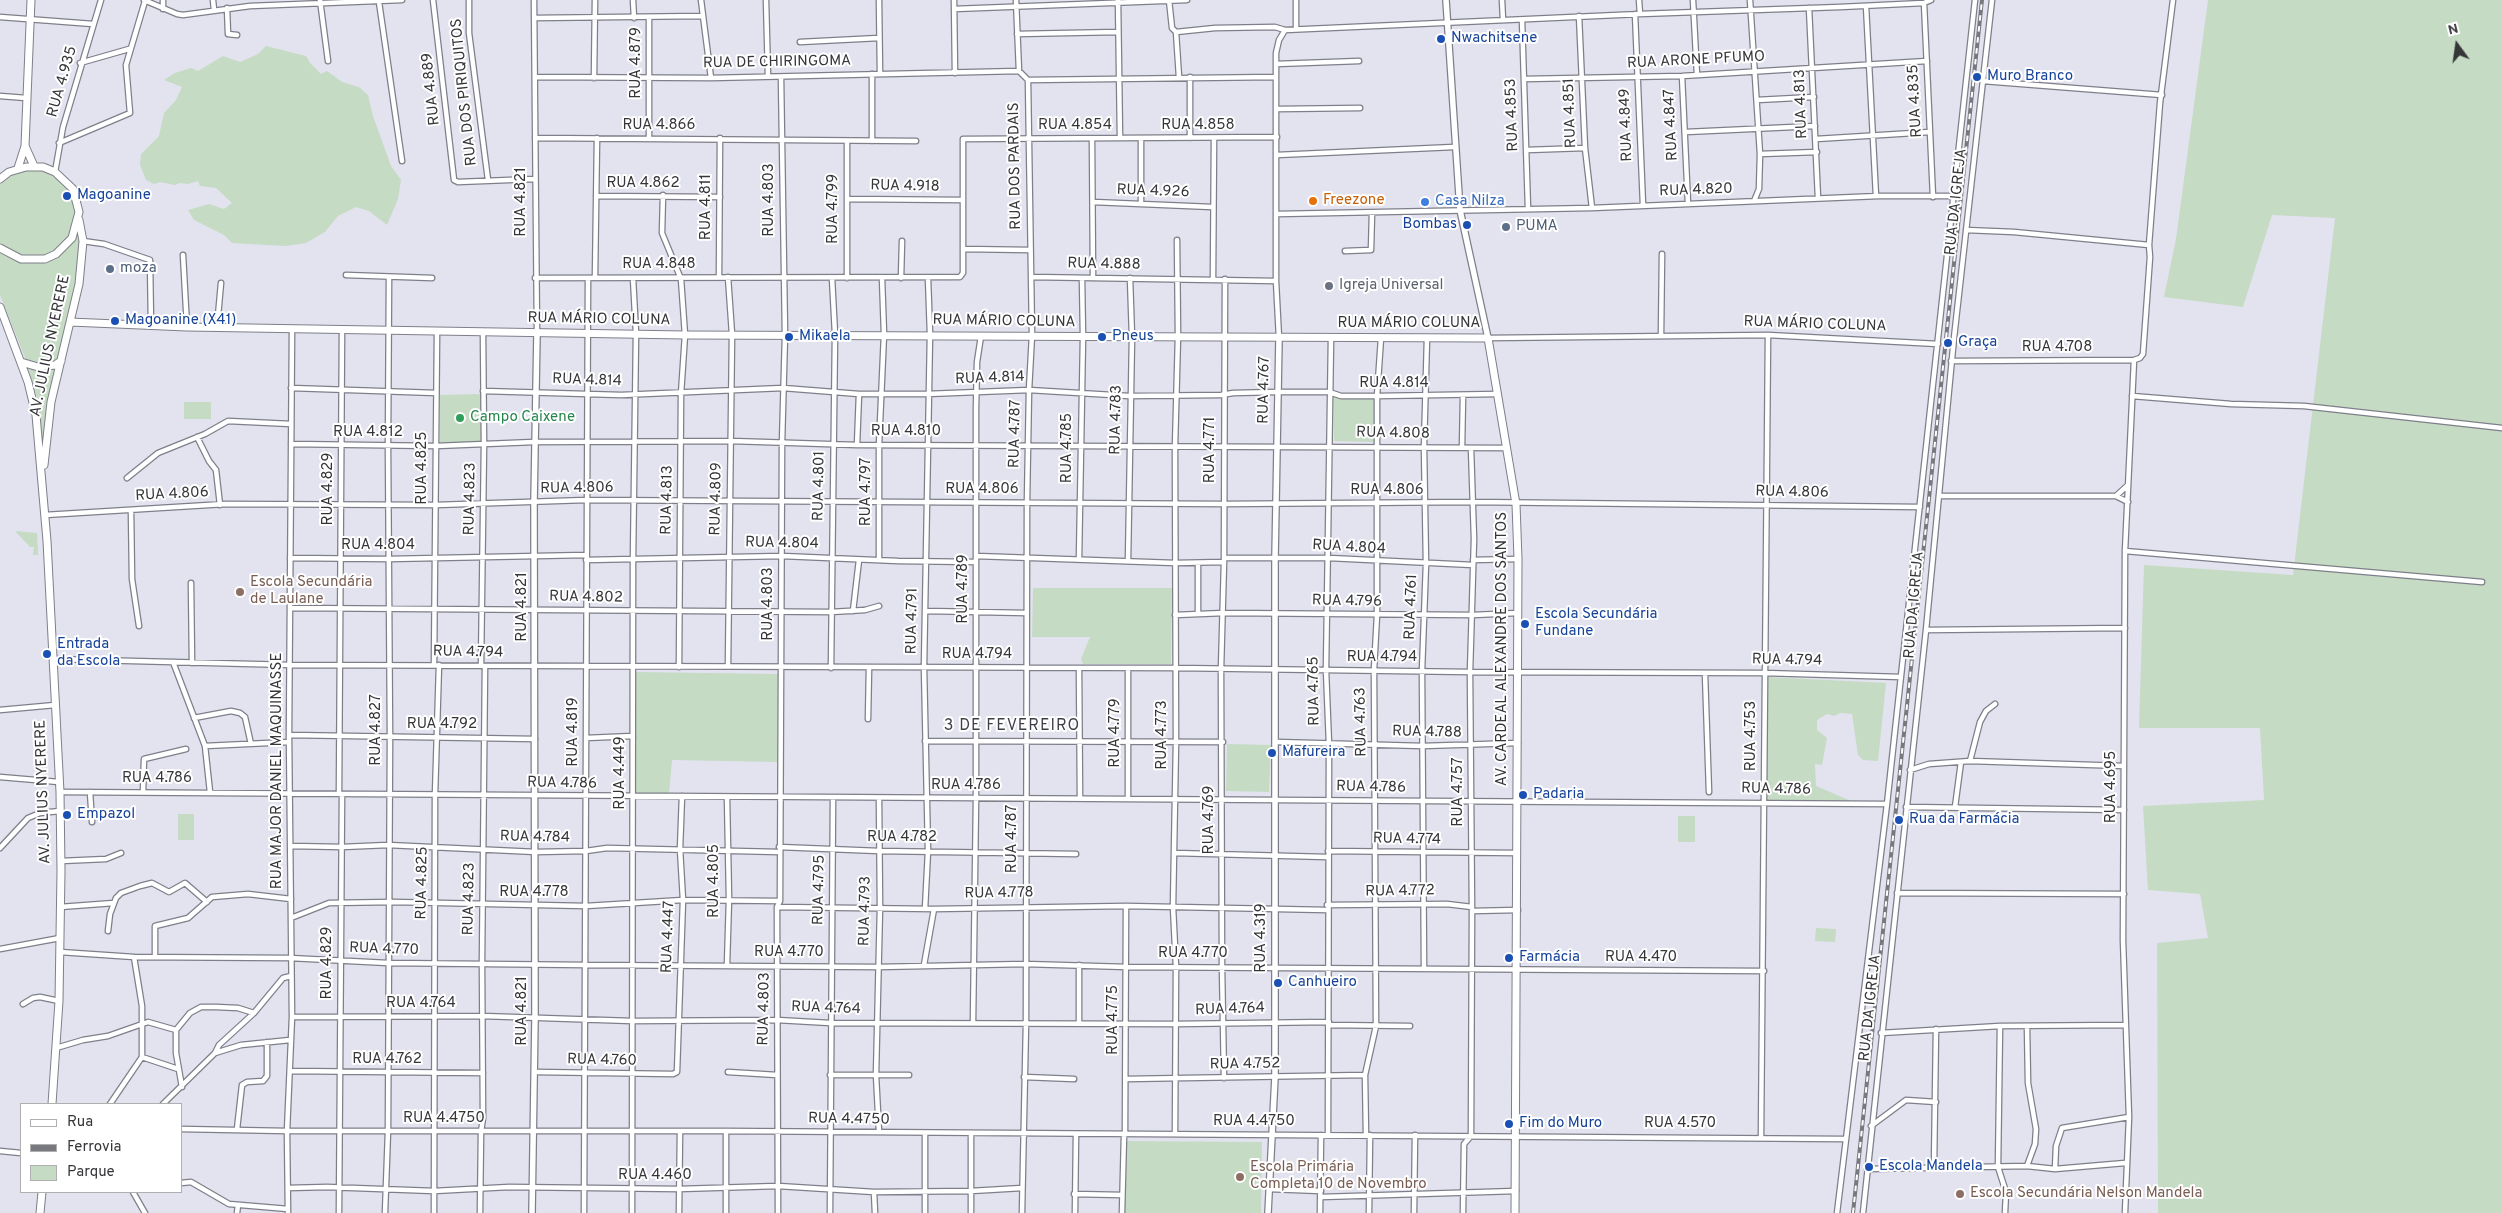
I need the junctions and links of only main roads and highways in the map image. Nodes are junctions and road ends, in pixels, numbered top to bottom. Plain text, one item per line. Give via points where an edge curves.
1 (31, 0) edge
2 (25, 146) junction
3 (34, 166) junction
4 (18, 168) junction
5 (0, 179) edge
6 (79, 216) junction
7 (0, 248) edge
8 (0, 308) edge
9 (73, 322) junction
10 (1488, 338) joint
11 (61, 361) junction
12 (21, 362) junction
13 (43, 478) junction
14 (52, 1103) edge
15 (42, 1193) edge
16 (40, 1213) edge
17 (1516, 1213) edge

1 - 2 main road
2 - 3 main road
2 - 4 main road
3 - 4 main road
3 - 6 main road, AV. JULIUS NYERERE via 55,172 73,189
4 - 5 main road
6 - 7 main road via 72,238 65,247 45,258 21,259
6 - 9 main road, AV. JULIUS NYERERE via 83,241
8 - 12 main road, AV. JULIUS NYERERE
9 - 10 main road, RUA MÁRIO COLUNA via 437,332
9 - 11 main road, AV. JULIUS NYERERE
10 - 17 main road, AV. CARDEAL ALEXANDRE DOS SANTOS via 1516,504 1518,559
11 - 12 main road via 38,367
11 - 13 main road, AV. JULIUS NYERERE via 50,402
12 - 13 main road, AV. JULIUS NYERERE via 36,415
13 - 14 main road, AV. JULIUS NYERERE via 60,792 60,952
15 - 16 main road

